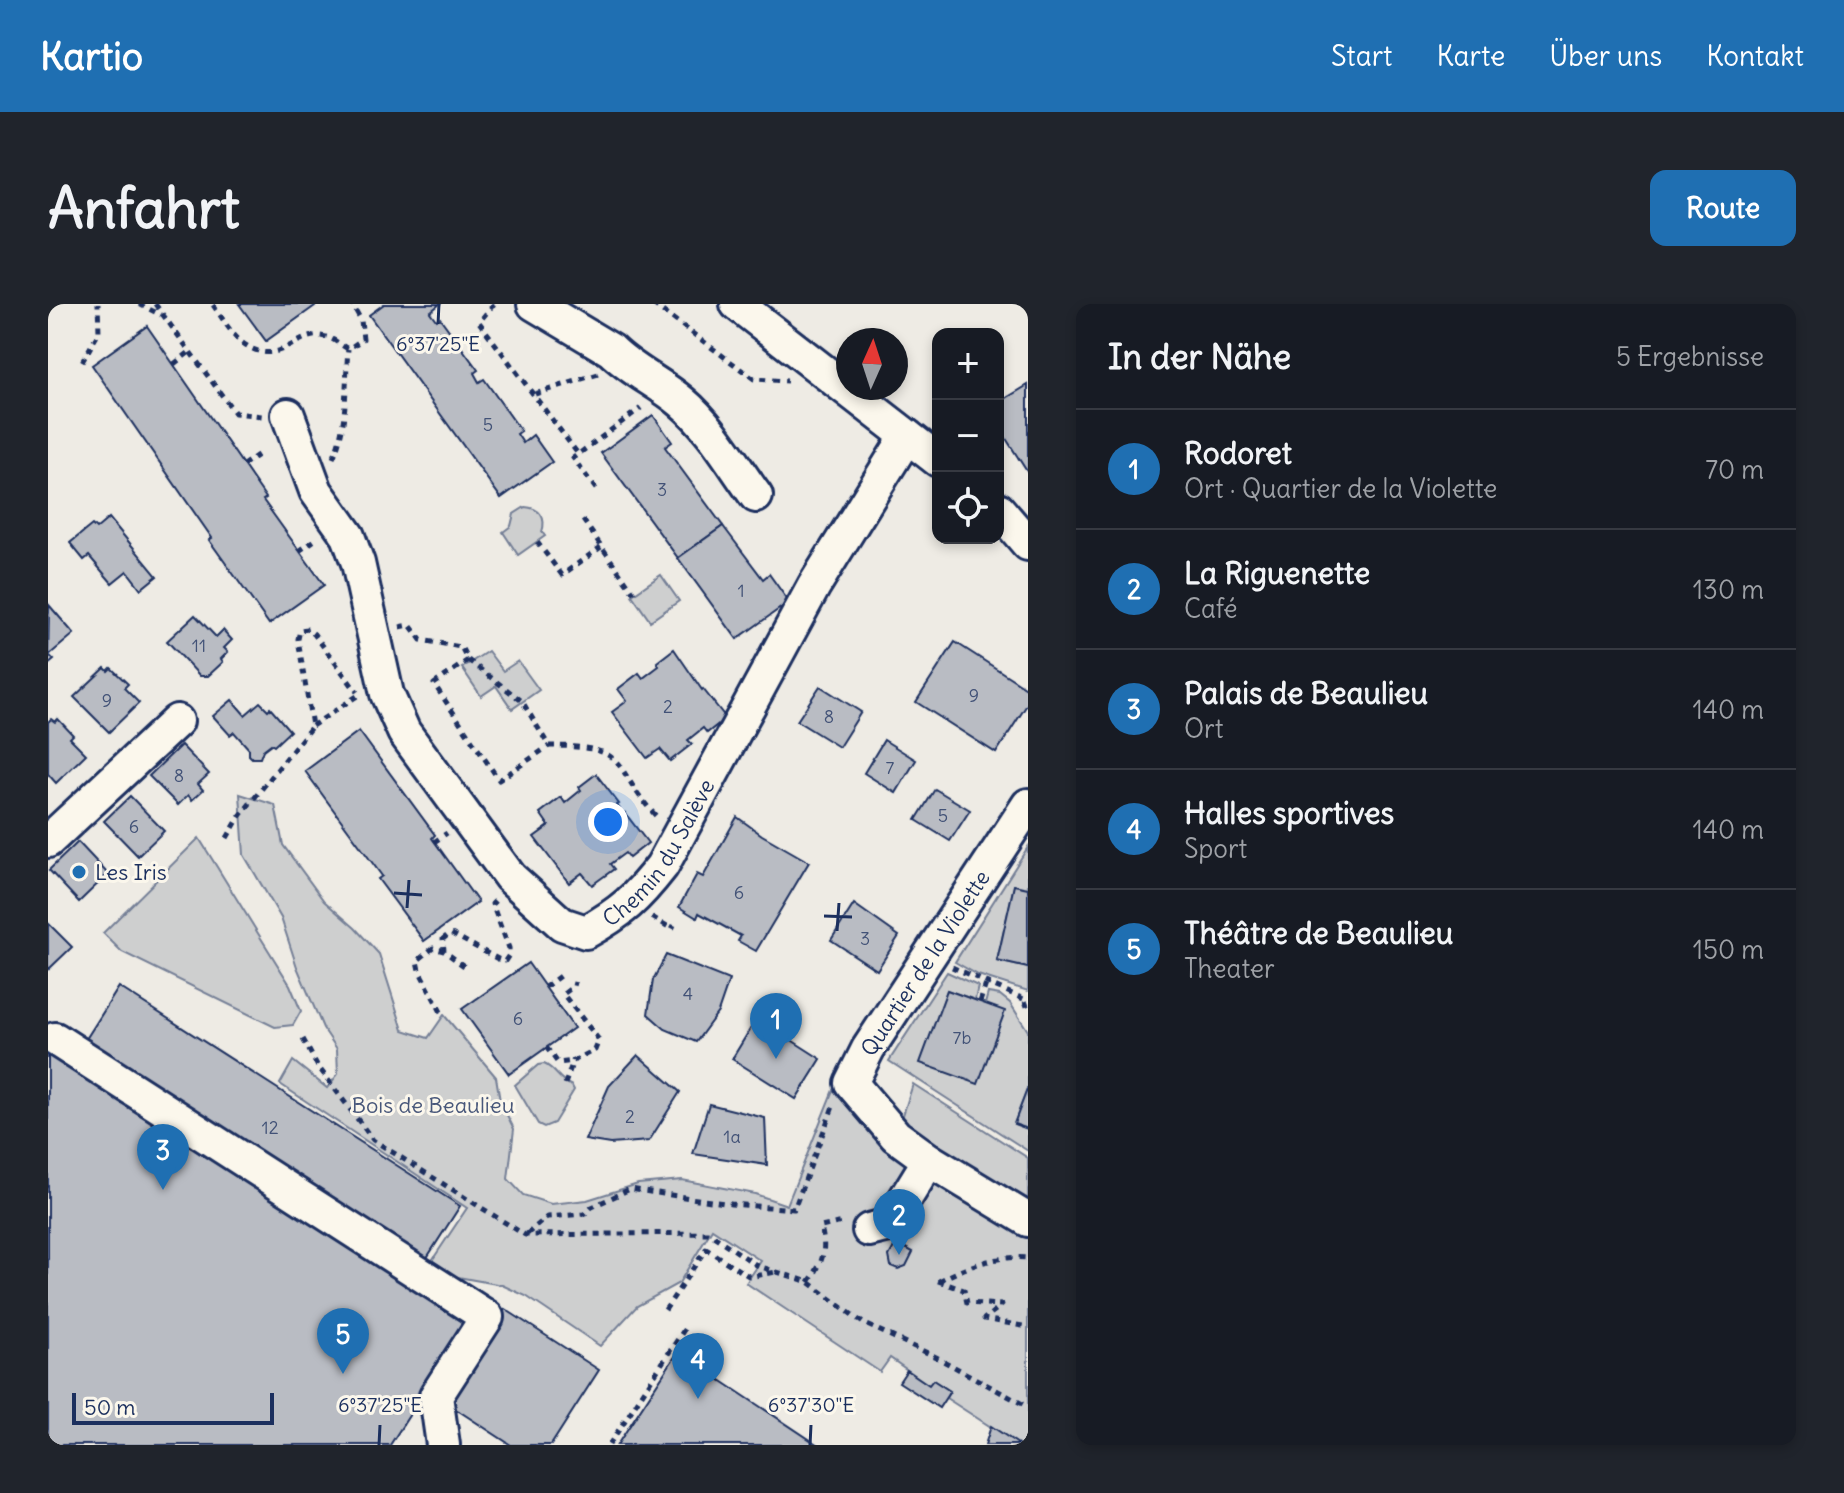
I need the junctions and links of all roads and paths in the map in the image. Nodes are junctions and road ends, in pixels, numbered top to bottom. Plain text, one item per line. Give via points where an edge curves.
1 (98, 304) edge
2 (139, 304) edge
3 (155, 304) edge
4 (352, 304) edge
5 (494, 304) edge
6 (534, 304) edge
7 (653, 304) edge
8 (737, 304) edge
9 (213, 305) edge
10 (166, 317) junction
11 (348, 349) junction
12 (191, 351) junction
13 (82, 362) dead end
14 (174, 364) dead end
15 (607, 372) dead end
16 (794, 381) dead end
17 (535, 394) junction
18 (652, 401) dead end
19 (288, 415) joint
20 (907, 436) junction
21 (262, 452) dead end
22 (578, 454) junction
23 (932, 455) edge
24 (243, 465) dead end
25 (308, 474) junction
26 (596, 489) dead end
27 (756, 496) dead end
28 (1004, 516) edge
29 (583, 520) dead end
30 (322, 535) dead end
31 (537, 542) dead end
32 (1028, 544) edge
33 (601, 547) junction
34 (299, 551) dead end
35 (634, 593) dead end
36 (375, 633) junction
37 (468, 660) junction
38 (367, 690) dead end
39 (360, 694) junction
40 (177, 721) dead end
41 (312, 726) junction
42 (549, 746) junction
43 (1028, 805) edge
44 (665, 825) dead end
45 (227, 838) dead end
46 (48, 841) edge
47 (500, 894) dead end
48 (651, 916) dead end
49 (674, 925) dead end
50 (444, 951) junction
51 (944, 963) dead end
52 (464, 966) dead end
53 (561, 975) dead end
54 (575, 982) dead end
55 (986, 984) junction
56 (545, 987) dead end
57 (1026, 1001) edge
58 (980, 1002) dead end
59 (1028, 1009) edge
60 (441, 1012) dead end
61 (55, 1039) dead end
62 (303, 1039) dead end
63 (546, 1047) dead end
64 (573, 1061) junction
65 (851, 1083) junction
66 (565, 1084) dead end
67 (929, 1160) junction
68 (1028, 1220) edge
69 (830, 1225) dead end
70 (869, 1230) dead end
71 (525, 1235) junction
72 (1028, 1258) edge
73 (777, 1272) junction
74 (809, 1282) junction
75 (665, 1310) dead end
76 (687, 1325) dead end
77 (1028, 1327) edge
78 (1028, 1407) edge
79 (443, 1445) edge
80 (609, 1445) edge

1 - 13 path via 99,332
2 - 10 path
3 - 10 path
4 - 11 path via 363,339
5 - 17 path via 479,322
6 - 27 street via 611,350 685,405
7 - 16 path via 754,379
8 - 20 street
9 - 11 path via 243,344 263,353 281,352 306,337 325,336
10 - 12 path
11 - 25 path via 338,447 331,462
12 - 14 path
12 - 19 path via 235,413
15 - 17 path
17 - 22 path
18 - 22 path
19 - 25 street, Chemin du Salève
20 - 23 street
20 - 36 street, Chemin du Salève via 814,586 662,866 619,913 586,932 562,924 510,877 404,732 387,694
21 - 24 path
22 - 26 path via 573,458
25 - 36 street, Chemin du Salève via 348,536
28 - 32 street
29 - 33 path
30 - 34 path
31 - 33 path via 562,575
33 - 35 path
36 - 37 path via 410,625 421,640 461,647
37 - 42 path via 522,701
37 - 42 path via 434,684 499,780
38 - 39 path
39 - 41 path
39 - 41 path via 314,634 300,630
40 - 46 street
41 - 45 path
42 - 44 path via 607,752
43 - 65 street, Quartier de la Violette
47 - 50 path via 492,904 509,948 505,961 450,933 443,939
48 - 49 path via 672,929
50 - 52 path
50 - 60 path via 433,948 417,961
51 - 55 path
53 - 56 path
54 - 64 path via 563,994 599,1040 595,1050
55 - 57 path
55 - 58 path
57 - 59 path
61 - 79 street via 487,1317 436,1396
62 - 71 path via 373,1140
63 - 64 path via 558,1063
64 - 66 path
65 - 67 street via 896,1136
65 - 71 path via 836,1100 794,1209 630,1189 585,1214 547,1217
67 - 68 street
67 - 70 street via 889,1225
69 - 74 path via 821,1227 824,1258
71 - 73 path via 709,1233 758,1266
72 - 77 path via 974,1263 938,1281 964,1290 967,1303 1002,1305 984,1319
73 - 74 path
73 - 75 path via 750,1277 706,1249
74 - 78 path via 863,1323
76 - 80 path

